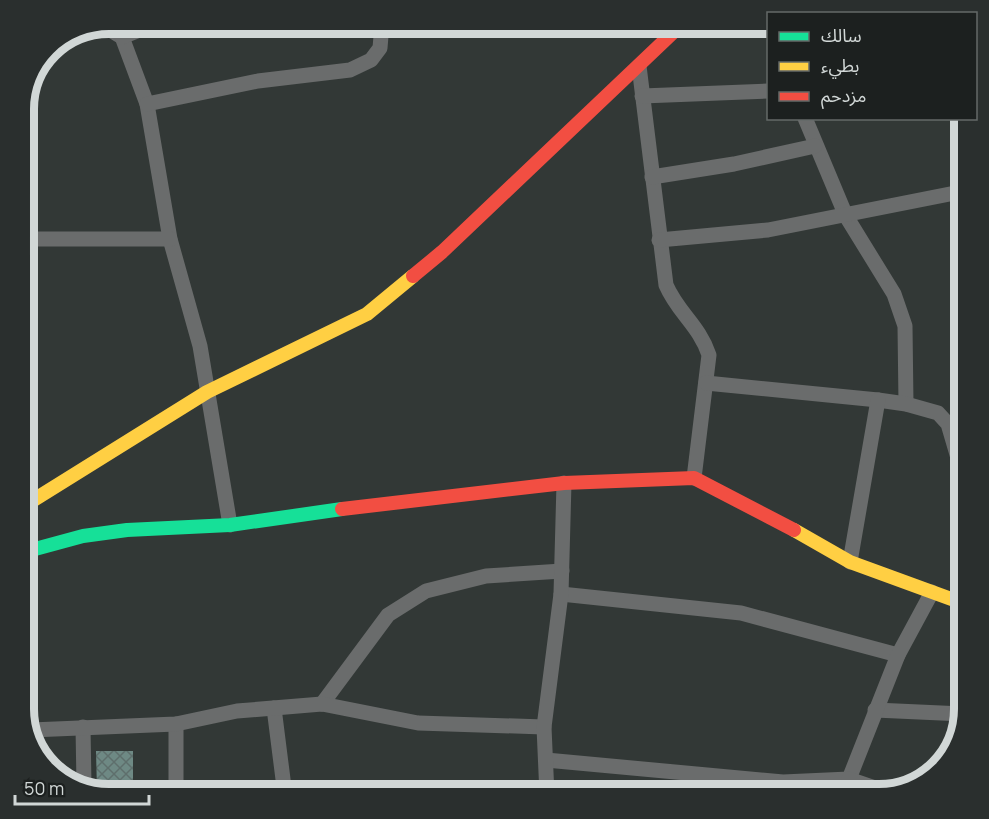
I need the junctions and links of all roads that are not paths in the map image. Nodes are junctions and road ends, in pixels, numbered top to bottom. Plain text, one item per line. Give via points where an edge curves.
1 (117, 34) edge
2 (129, 34) edge
3 (381, 34) edge
4 (672, 34) edge
5 (122, 37) junction
6 (639, 66) junction
7 (767, 91) edge
8 (642, 96) junction
9 (147, 104) junction
10 (806, 120) edge
11 (815, 146) junction
12 (652, 177) junction
13 (954, 193) edge
14 (846, 216) junction
15 (35, 239) edge
16 (170, 239) junction
17 (659, 240) junction
18 (706, 383) junction
19 (207, 392) junction
20 (878, 400) junction
21 (906, 404) junction
22 (954, 444) edge
23 (694, 478) junction
24 (564, 483) junction
25 (35, 499) edge
26 (230, 525) junction
27 (35, 549) edge
28 (850, 562) junction
29 (562, 571) junction
30 (932, 592) junction
31 (561, 594) junction
32 (954, 600) edge
33 (898, 655) junction
34 (322, 704) junction
35 (274, 708) junction
36 (875, 710) junction
37 (954, 714) edge
38 (176, 724) junction
39 (83, 727) junction
40 (544, 727) junction
41 (37, 729) edge
42 (546, 760) junction
43 (849, 779) junction
44 (84, 780) edge
45 (176, 784) edge
46 (284, 784) edge
47 (547, 784) edge
48 (864, 784) edge

1 - 5 street
2 - 5 street
3 - 9 street via 380,48 371,60 350,70 258,81
4 - 6 street
5 - 9 street
6 - 8 street
6 - 19 street via 442,252 367,314
7 - 8 street
8 - 12 street
9 - 16 street
10 - 11 street
11 - 12 street
11 - 14 street
12 - 17 street
13 - 14 street
14 - 17 street via 768,230
14 - 21 street via 894,294 905,326
15 - 16 street
16 - 19 street via 200,346
17 - 18 street via 666,285 674,302 703,336 710,356
18 - 20 street
18 - 23 street
19 - 25 street
19 - 26 street
20 - 21 street
20 - 28 street
21 - 22 street via 938,413 948,424
23 - 24 street
23 - 28 street
24 - 26 street via 396,501
24 - 29 street
26 - 27 street via 127,530
28 - 30 street
29 - 31 street
29 - 34 street via 486,576 426,591 388,615
30 - 32 street
30 - 33 street
31 - 33 street via 741,613
31 - 40 street
33 - 36 street
34 - 35 street
34 - 40 street via 418,723
35 - 38 street via 237,711
35 - 46 street
36 - 37 street
36 - 43 street
38 - 39 street
38 - 45 street
39 - 41 street
39 - 44 street
40 - 42 street
42 - 43 street via 783,782
42 - 47 street
43 - 48 street

